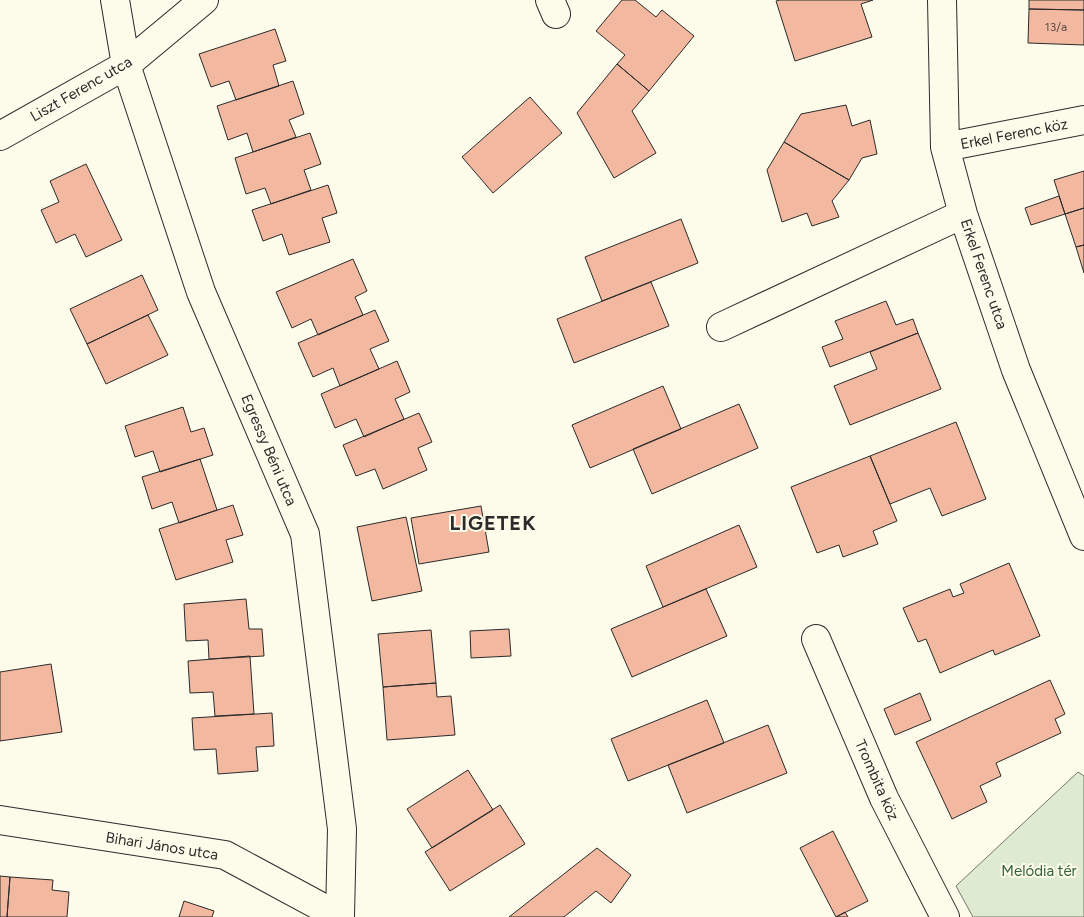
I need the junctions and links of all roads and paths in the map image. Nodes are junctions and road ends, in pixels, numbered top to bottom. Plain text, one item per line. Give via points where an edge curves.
1 (115, 0) edge
2 (204, 0) edge
3 (942, 0) edge
4 (126, 65) junction
5 (1084, 120) edge
6 (0, 136) edge
7 (945, 148) junction
8 (963, 214) junction
9 (721, 327) dead end
10 (1084, 536) edge
11 (816, 639) dead end
12 (0, 820) edge
13 (294, 905) edge
14 (340, 917) edge
15 (945, 917) edge

1 - 4 street, Egressy Béni utca
2 - 4 street, Liszt Ferenc utca
3 - 7 street, Erkel Ferenc utca
4 - 6 street, Liszt Ferenc utca
4 - 14 street, Egressy Béni utca via 202,292 305,534 342,829
5 - 7 street, Erkel Ferenc köz
7 - 8 street, Erkel Ferenc utca
8 - 9 street
8 - 10 street, Erkel Ferenc utca via 1016,370
11 - 15 street, Trombita köz via 884,798
12 - 13 street, Bihari János utca via 225,855
13 - 14 street, Bihari János utca

